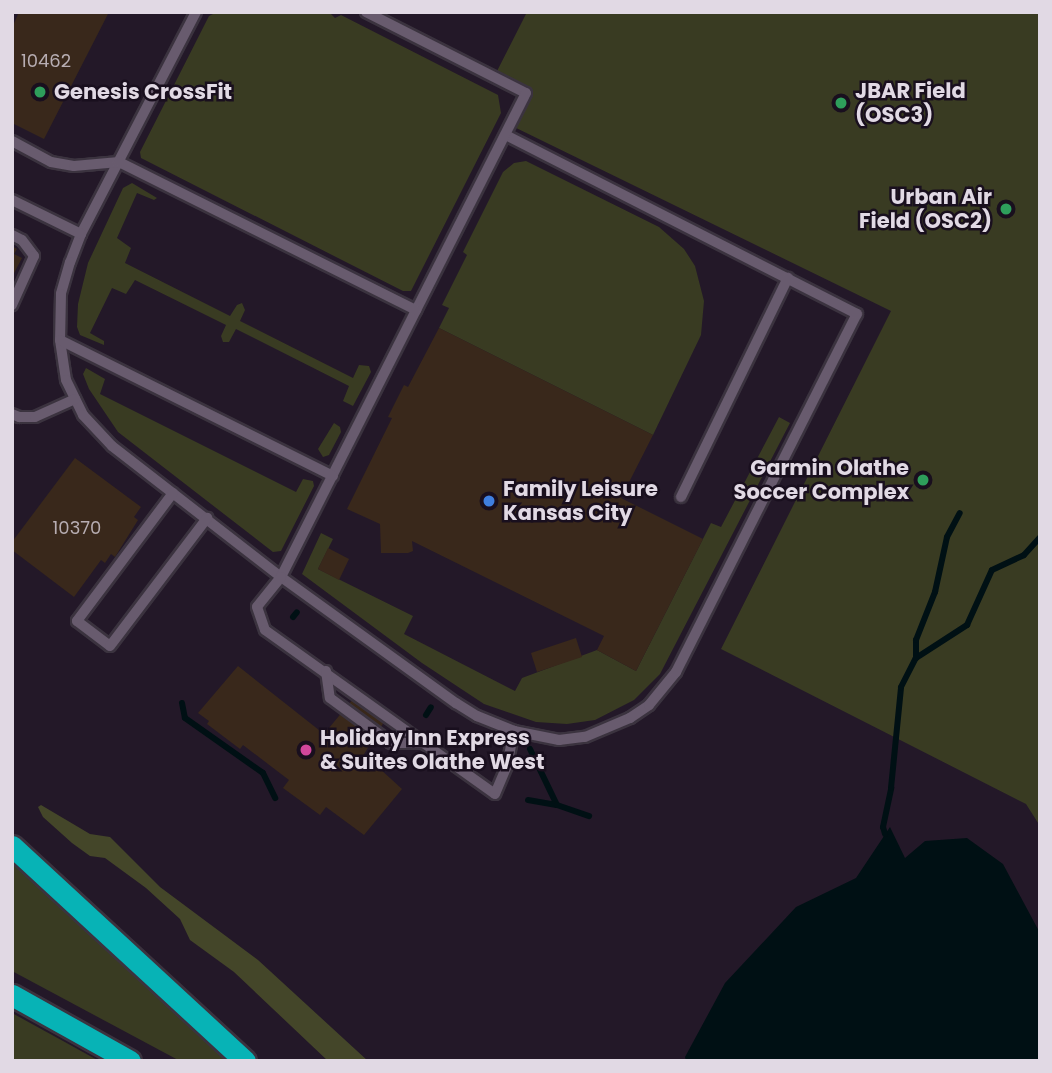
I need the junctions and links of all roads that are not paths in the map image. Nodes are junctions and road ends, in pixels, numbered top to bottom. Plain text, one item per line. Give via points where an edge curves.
1 (196, 12) edge
2 (366, 12) edge
3 (506, 135) junction
4 (12, 141) edge
5 (120, 162) junction
6 (12, 200) edge
7 (81, 234) junction
8 (12, 235) edge
9 (788, 278) junction
10 (12, 304) edge
11 (416, 310) junction
12 (60, 340) junction
13 (75, 399) junction
14 (12, 414) edge
15 (333, 476) junction
16 (173, 493) junction
17 (681, 497) dead end
18 (207, 518) junction
19 (281, 577) junction
20 (326, 671) junction
21 (514, 731) junction
22 (422, 743) junction
23 (12, 846) edge
24 (12, 995) edge
25 (131, 1061) edge
26 (245, 1061) edge

1 - 5 lane
2 - 3 lane via 526,93
3 - 9 lane
3 - 11 lane
4 - 5 lane via 51,162 74,166
5 - 7 lane
5 - 11 lane
6 - 7 lane
7 - 12 lane via 61,294
8 - 10 lane via 34,256
9 - 17 lane
9 - 21 lane via 857,314 676,672 649,705 611,729 559,740
11 - 15 lane
12 - 13 lane via 66,380
12 - 15 lane
13 - 14 lane via 35,417
13 - 16 lane via 83,415 112,446
15 - 19 lane
16 - 18 lane
16 - 18 lane via 76,621 110,646
18 - 19 lane
19 - 20 lane via 257,607 265,630
19 - 21 lane via 456,703
20 - 22 lane
20 - 22 lane via 330,698 391,743
21 - 22 lane via 495,794
23 - 26 highway
24 - 25 highway

